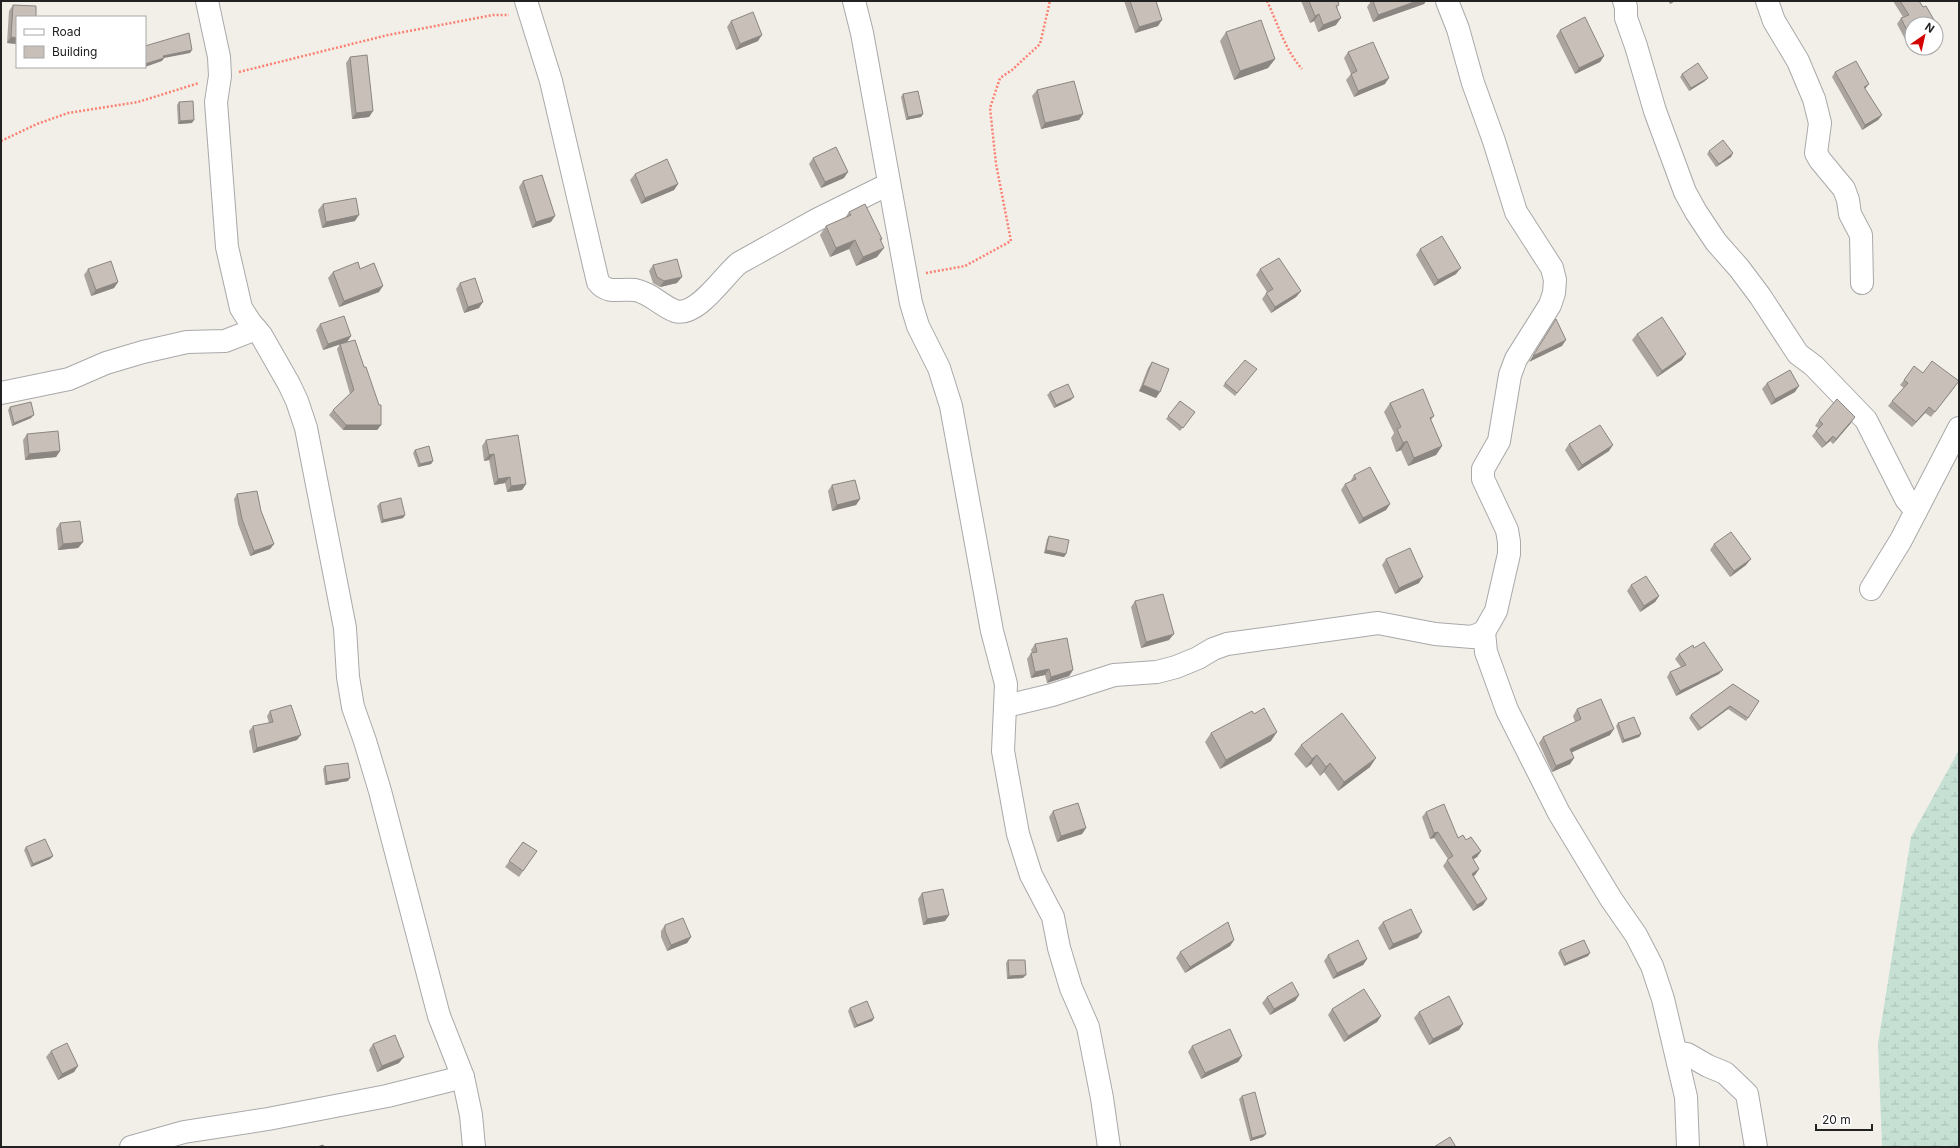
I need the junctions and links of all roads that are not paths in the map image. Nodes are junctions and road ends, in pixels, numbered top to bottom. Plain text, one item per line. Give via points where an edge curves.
1 (206, 1) edge
2 (854, 1) edge
3 (1447, 1) edge
4 (1624, 1) edge
5 (1767, 1) edge
6 (528, 8) edge
7 (889, 184) junction
8 (1862, 283) dead end
9 (256, 329) junction
10 (1, 393) edge
11 (1959, 428) edge
12 (1916, 511) junction
13 (1871, 589) dead end
14 (1484, 632) junction
15 (1006, 706) junction
16 (1676, 1052) junction
17 (463, 1077) junction
18 (131, 1147) edge
19 (474, 1147) edge
20 (1109, 1147) edge
21 (1688, 1147) edge
22 (1756, 1147) edge

1 - 9 street via 219,57 220,76 216,102 227,247 242,308
2 - 7 street
3 - 14 street via 1516,212 1552,268 1554,280 1554,293 1550,304 1516,359 1510,375 1499,441 1484,469 1483,479 1507,530 1509,542 1509,554 1496,610
4 - 12 street via 1626,18 1655,111 1685,192 1696,212 1716,242 1760,296 1798,354 1814,366 1866,420 1906,499
5 - 8 street via 1774,21 1798,61 1814,99 1820,123 1816,153 1844,189 1850,214 1861,235
6 - 7 street via 552,81 598,282 603,288 634,290 651,296 674,310 689,310 708,296 728,271 739,263 818,219
7 - 15 street via 911,304 918,326 939,368 951,406 992,631 1006,684
9 - 10 street via 225,341 187,342 143,352 106,363 69,379
9 - 17 street via 289,384 306,428 345,628 353,707 380,791 439,1016
11 - 12 street
12 - 13 street
14 - 15 street via 1472,637 1458,637 1378,623 1227,644 1176,667 1114,675 1052,695
14 - 16 street via 1486,652 1507,710 1559,813 1636,935 1652,966
15 - 20 street via 1003,751 1018,834 1031,875 1053,917 1071,988 1088,1026
16 - 21 street via 1686,1097
16 - 22 street via 1688,1054 1725,1073 1747,1094
17 - 18 street via 387,1096 184,1132
17 - 19 street via 471,1114

